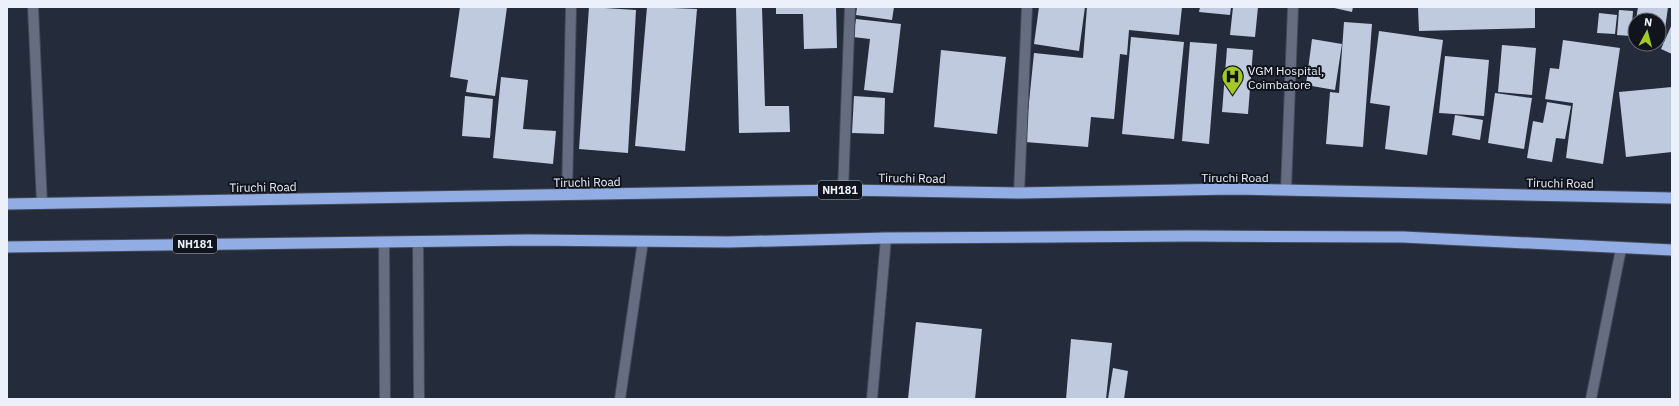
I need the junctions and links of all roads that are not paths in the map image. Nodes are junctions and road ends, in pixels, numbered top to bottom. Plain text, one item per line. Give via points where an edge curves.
1 (33, 7) edge
2 (571, 7) edge
3 (850, 7) edge
4 (1027, 7) edge
5 (1293, 7) edge
6 (843, 190) junction
7 (1286, 190) junction
8 (1019, 193) junction
9 (567, 195) junction
10 (1672, 198) edge
11 (7, 204) edge
12 (42, 204) junction
13 (886, 238) junction
14 (418, 241) junction
15 (643, 241) junction
16 (384, 242) junction
17 (7, 247) edge
18 (1621, 249) junction
19 (1672, 250) edge
20 (385, 399) edge
21 (419, 399) edge
22 (620, 399) edge
23 (872, 399) edge
24 (1591, 399) edge

1 - 12 street
2 - 9 street
3 - 6 street
4 - 8 street
5 - 7 street
6 - 8 highway, Tiruchi Road / NH181
6 - 9 highway, Tiruchi Road / NH181
7 - 8 highway, Tiruchi Road / NH181
7 - 10 highway, Tiruchi Road / NH181
9 - 12 highway, Tiruchi Road / NH181
11 - 12 highway, Tiruchi Road / NH181
13 - 15 highway, NH181 via 728,242
13 - 18 highway, NH181 via 1403,238
13 - 23 street
14 - 15 highway, NH181
14 - 16 highway, NH181
14 - 21 street
15 - 22 street
16 - 17 highway, NH181
16 - 20 street
18 - 19 highway, NH181
18 - 24 street

